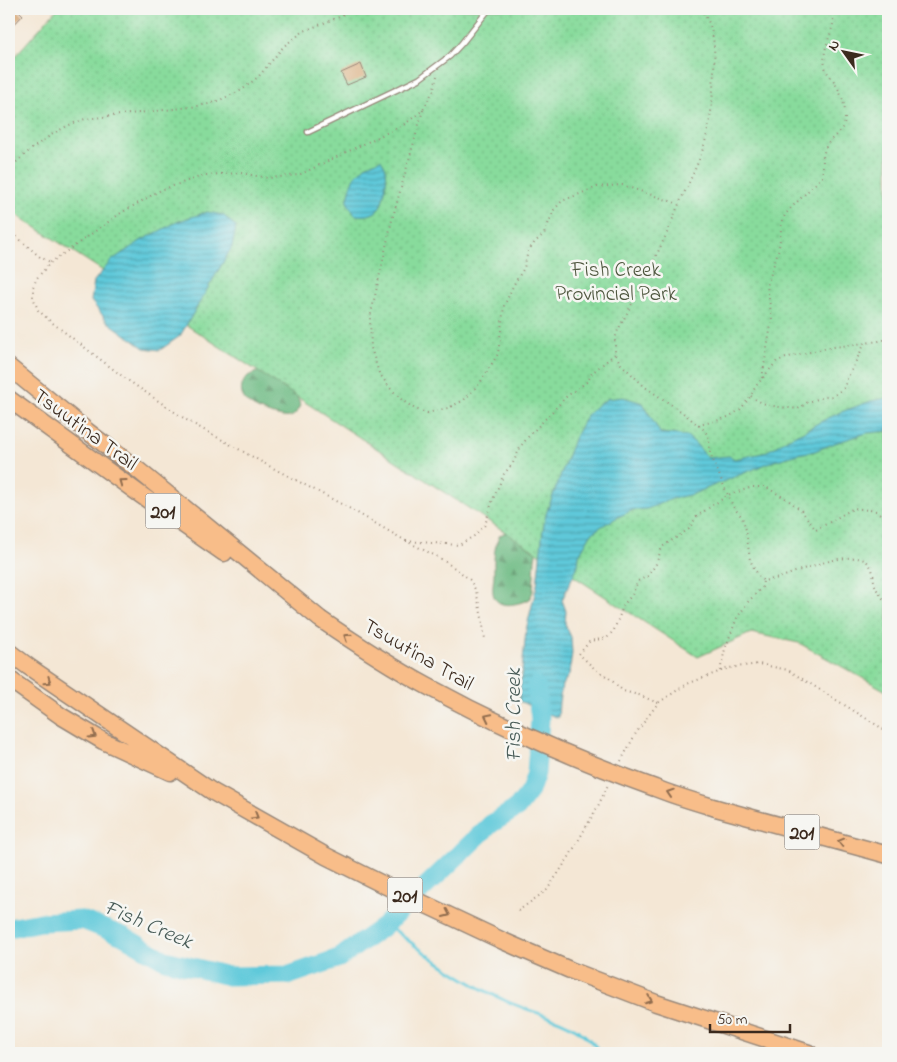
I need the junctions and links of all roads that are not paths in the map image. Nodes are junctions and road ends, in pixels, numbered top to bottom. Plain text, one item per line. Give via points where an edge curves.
1 (489, 9) edge
2 (308, 132) dead end
3 (9, 367) edge
4 (9, 399) edge
5 (320, 620) junction
6 (9, 652) edge
7 (9, 679) edge
8 (213, 792) junction
9 (888, 855) edge
10 (810, 1053) edge

1 - 2 lane via 441,64 413,83
3 - 5 highway
5 -> 4 highway, Tsuut'ina Trail / 201
9 -> 5 highway, Tsuut'ina Trail / 201, bridge via 716,808 592,764 426,685
6 -> 8 highway, 201
7 -> 8 highway via 103,741
8 -> 10 highway, 201 via 326,856 519,948 656,1003

